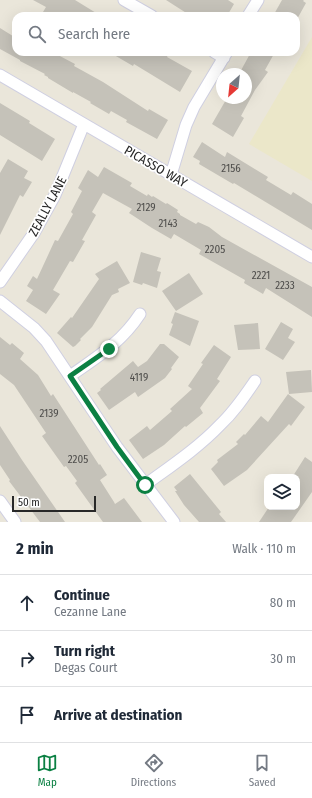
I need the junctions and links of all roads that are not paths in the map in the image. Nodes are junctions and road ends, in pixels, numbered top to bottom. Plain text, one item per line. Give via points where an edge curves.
1 (124, 0) edge
2 (258, 0) edge
3 (145, 12) edge
4 (250, 12) edge
5 (225, 56) edge
6 (0, 75) edge
7 (84, 124) junction
8 (171, 175) junction
9 (312, 257) edge
10 (0, 282) edge
11 (0, 301) edge
12 (140, 314) dead end
13 (70, 376) junction
14 (255, 381) dead end
15 (145, 485) junction
16 (0, 501) edge
17 (15, 522) edge
18 (174, 522) edge

1 - 3 street
2 - 4 street
5 - 8 street via 194,107
6 - 7 street, PICASSO WAY
7 - 8 street, PICASSO WAY
7 - 10 street, ZEALLY LANE via 55,195 34,233
8 - 9 street, PICASSO WAY
11 - 13 street via 34,328
12 - 13 street via 122,338
13 - 15 street
14 - 15 street via 238,406 202,443
15 - 18 street
16 - 17 street

